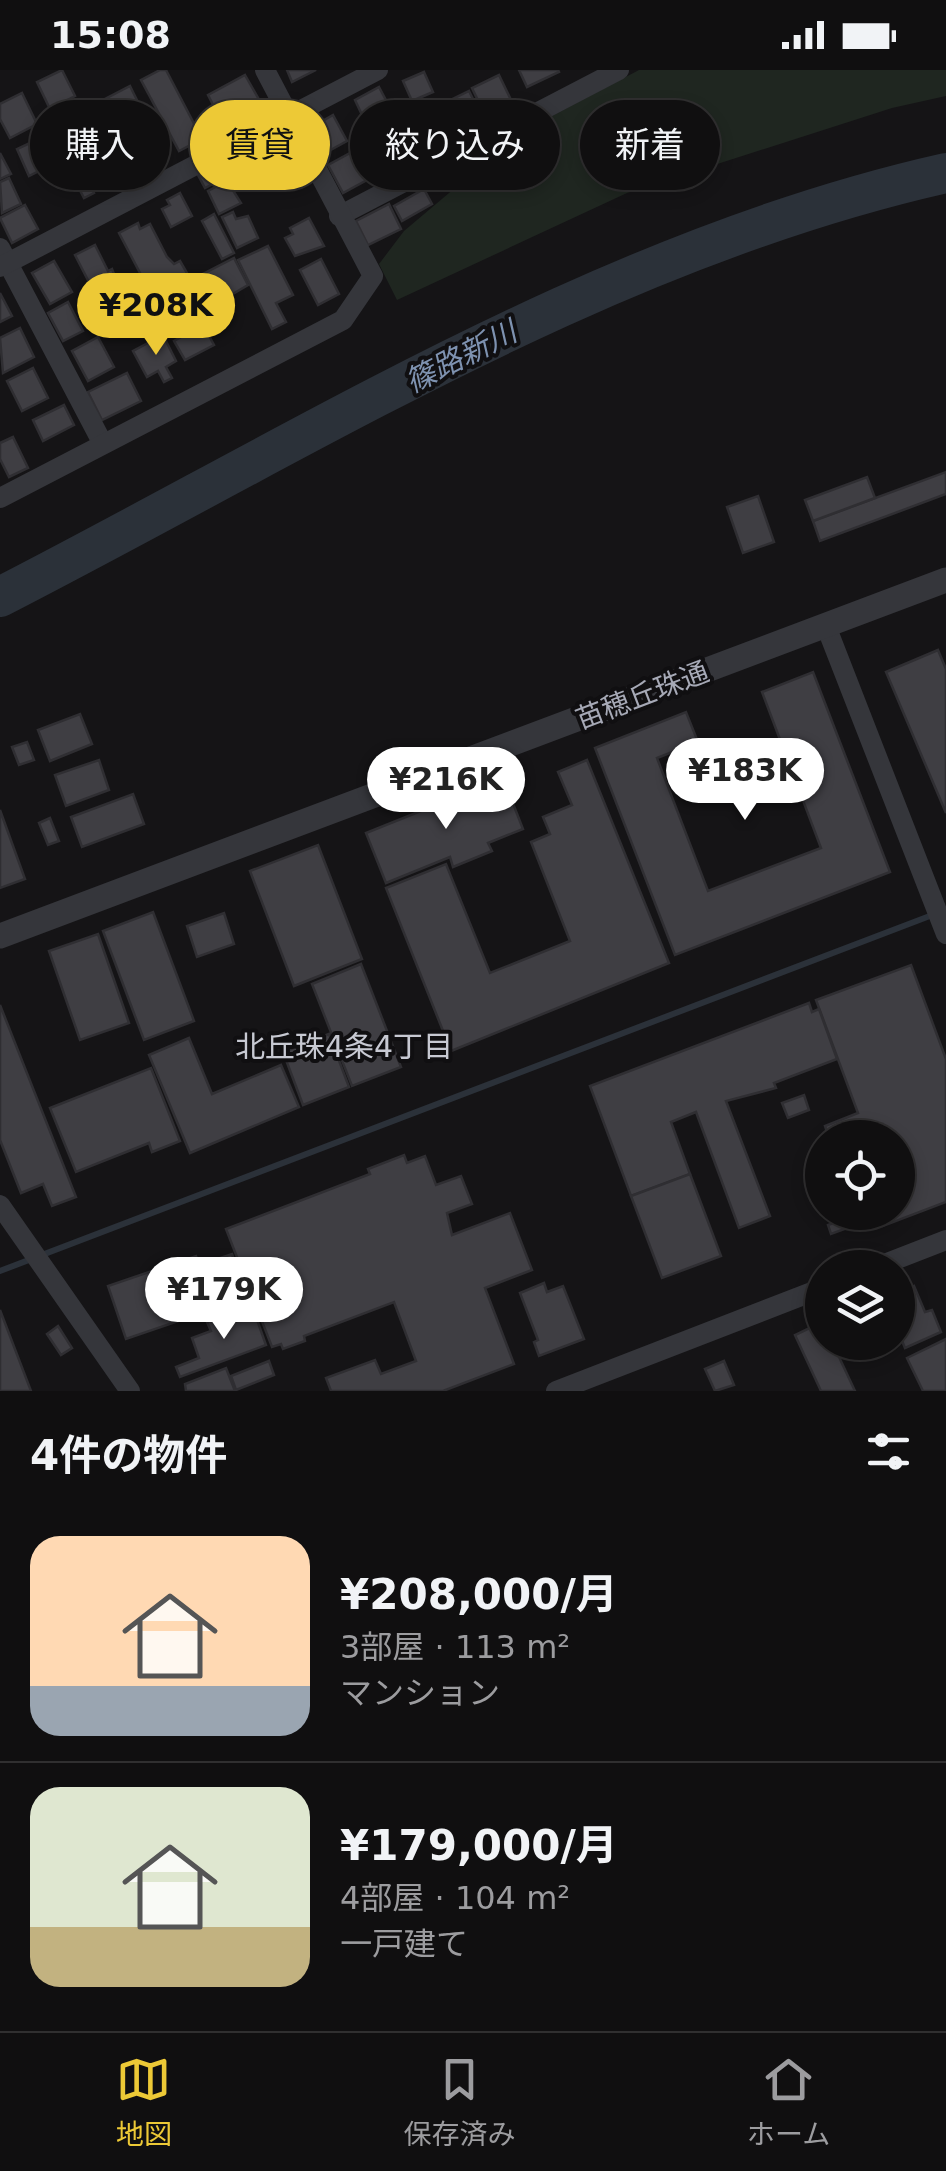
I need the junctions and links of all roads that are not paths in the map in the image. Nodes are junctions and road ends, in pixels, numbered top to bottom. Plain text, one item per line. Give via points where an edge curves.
1 (265, 70) edge
2 (378, 70) edge
3 (619, 70) edge
4 (281, 100) edge
5 (317, 100) edge
6 (190, 164) edge
7 (326, 190) edge
8 (339, 216) junction
9 (3, 259) edge
10 (103, 444) junction
11 (0, 498) edge
12 (946, 580) edge
13 (826, 626) junction
14 (946, 933) edge
15 (0, 936) edge
16 (0, 1204) edge
17 (946, 1240) edge
18 (915, 1252) edge
19 (805, 1295) edge
20 (130, 1391) edge
21 (556, 1391) edge

1 - 4 street
2 - 5 street
3 - 8 street
6 - 9 street
7 - 8 street
8 - 10 street via 373,276 343,320
9 - 10 street
10 - 11 street
12 - 13 street, 苗穂丘珠通
13 - 14 street
13 - 15 street, 苗穂丘珠通
16 - 20 street
17 - 18 street
19 - 21 street

